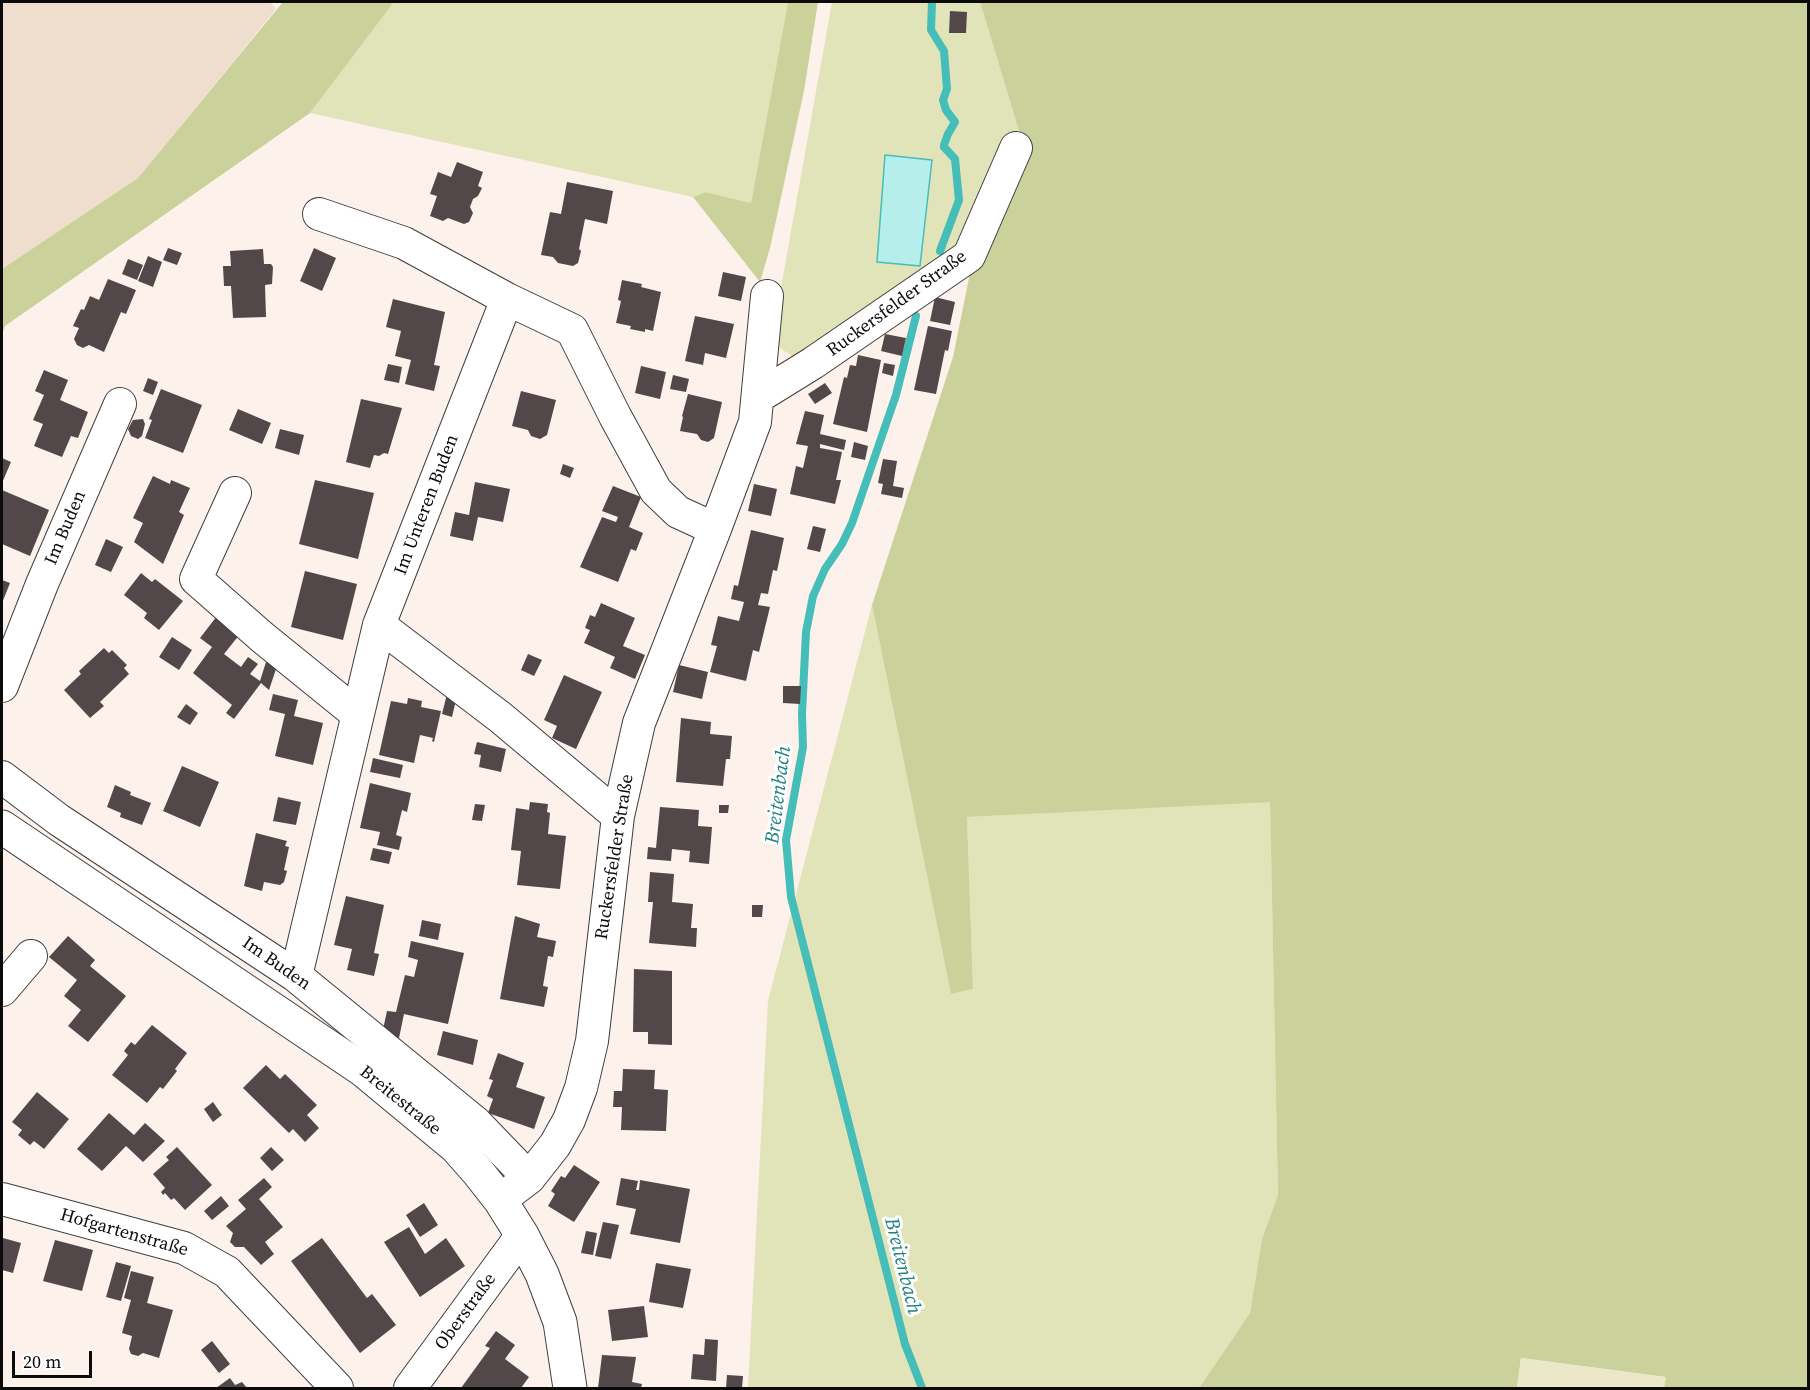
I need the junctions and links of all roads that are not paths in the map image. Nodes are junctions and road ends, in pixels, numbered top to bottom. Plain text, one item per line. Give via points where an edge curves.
1 (1016, 148) dead end
2 (319, 214) dead end
3 (767, 296) dead end
4 (507, 299) junction
5 (759, 397) junction
6 (120, 404) dead end
7 (235, 493) dead end
8 (715, 529) junction
9 (380, 625) junction
10 (2, 686) edge
11 (357, 714) junction
12 (2, 777) edge
13 (618, 816) junction
14 (2, 826) edge
15 (31, 956) dead end
16 (296, 976) junction
17 (2, 990) edge
18 (529, 1178) junction
19 (2, 1199) edge
20 (500, 1200) junction
21 (522, 1235) junction
22 (337, 1389) edge
23 (410, 1389) edge
24 (570, 1389) edge

1 - 5 street, Ruckersfelder Straße via 969,256
2 - 4 street via 404,243
3 - 5 street, Ruckersfelder Straße
4 - 8 street via 572,330 656,491 678,512
4 - 9 street, Im Unteren Buden
5 - 8 street, Ruckersfelder Straße via 754,422
6 - 10 street, Im Buden
7 - 11 street via 196,579
8 - 13 street, Ruckersfelder Straße via 639,723
9 - 11 street, Im Unteren Buden
9 - 13 street via 500,717
11 - 16 street, Im Unteren Buden
12 - 16 street, Im Buden via 59,820
13 - 18 street, Ruckersfelder Straße via 592,1041 581,1088 555,1145
14 - 20 street, Breitestraße via 363,1070 456,1146
15 - 17 street
16 - 18 street, Im Buden via 476,1123
18 - 20 street, Ruckersfelder Straße
19 - 22 street, Hofgartenstraße via 184,1248 226,1272
20 - 21 street, Breitestraße
21 - 23 street, Oberstraße
21 - 24 street, Breitestraße via 560,1322

